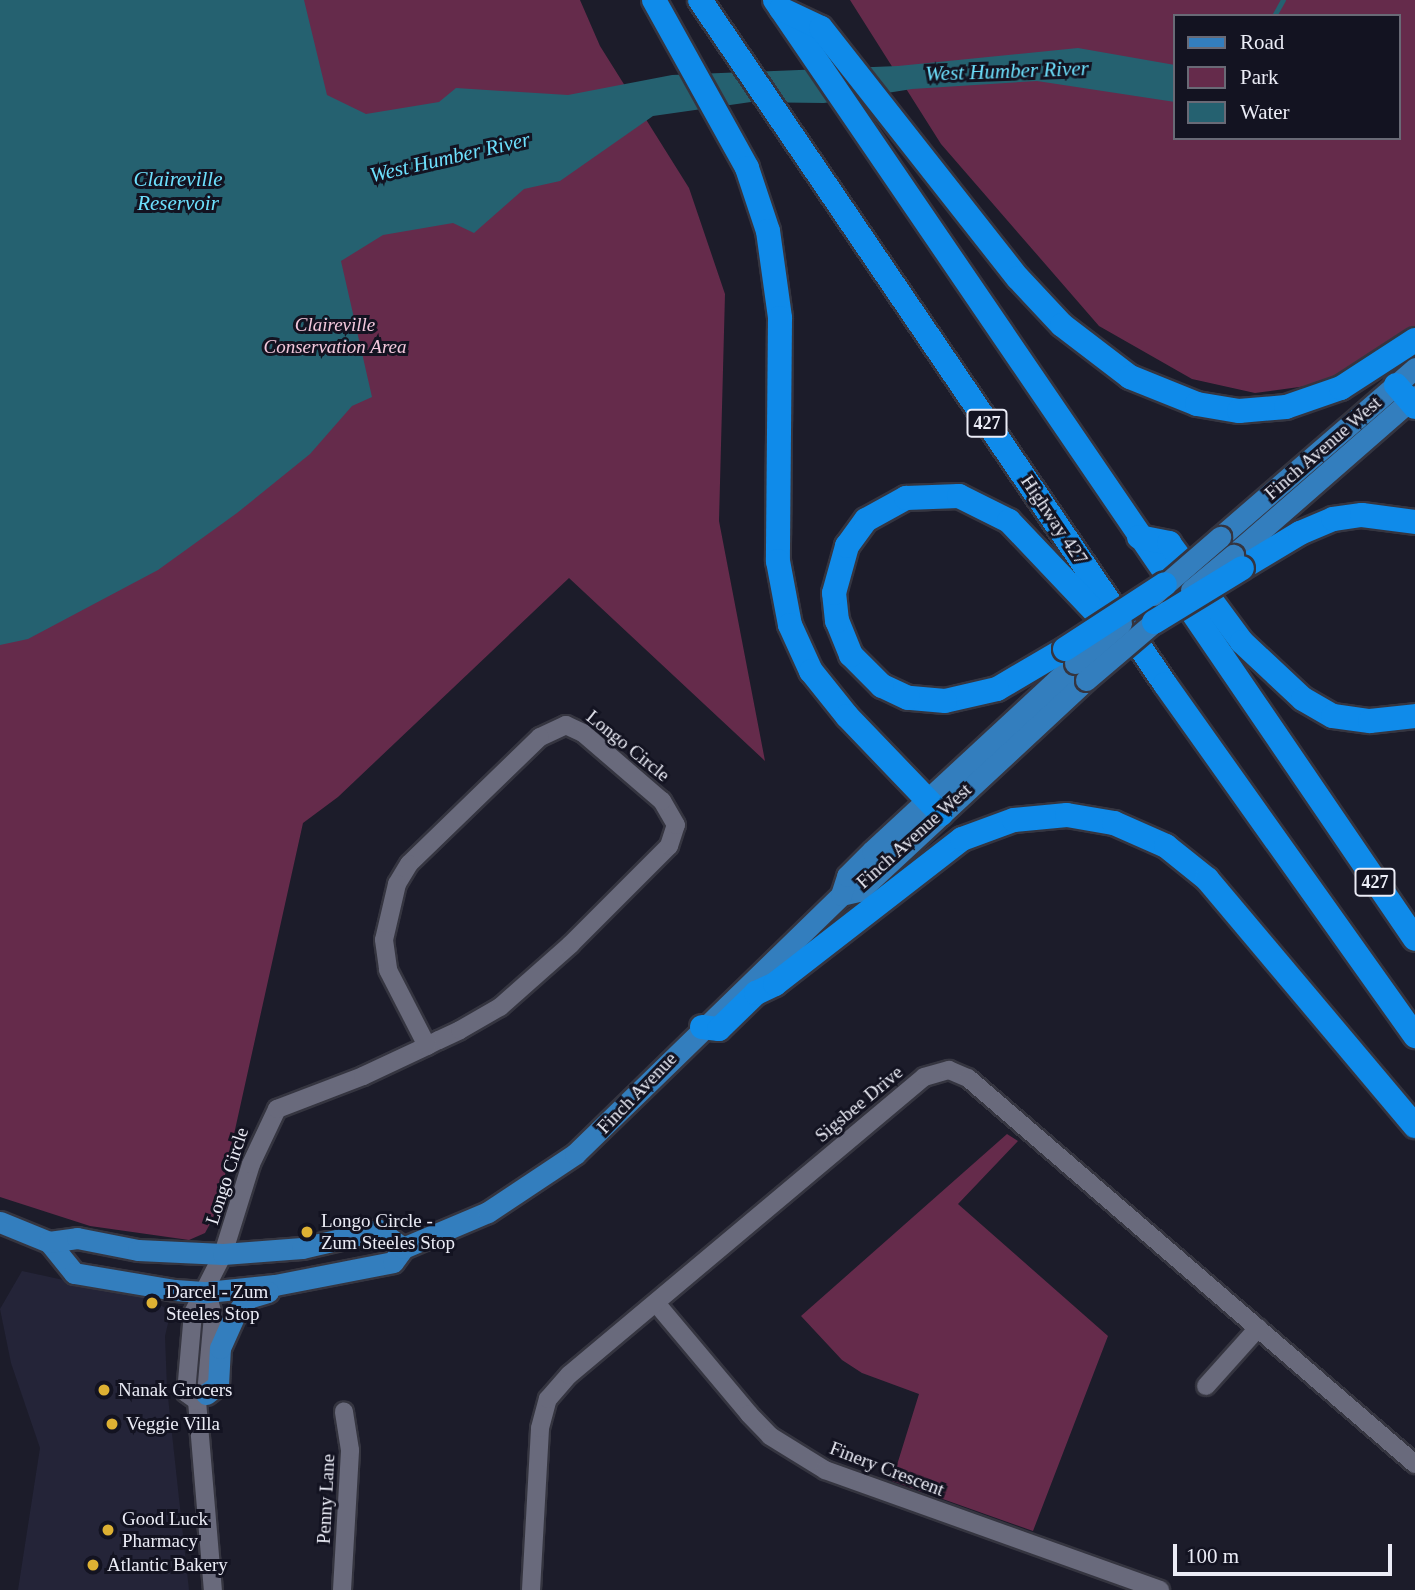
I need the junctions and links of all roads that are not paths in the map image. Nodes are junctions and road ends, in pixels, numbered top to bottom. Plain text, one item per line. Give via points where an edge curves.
1 (654, 0) edge
2 (700, 0) edge
3 (778, 4) edge
4 (1415, 340) edge
5 (1415, 368) edge
6 (1409, 397) edge
7 (1415, 522) edge
8 (1139, 537) junction
9 (1237, 561) junction
10 (1165, 584) joint
11 (1154, 622) joint
12 (1075, 664) junction
13 (1165, 684) junction
14 (1415, 716) edge
15 (934, 806) junction
16 (841, 895) joint
17 (1415, 939) edge
18 (702, 1027) junction
19 (1415, 1036) edge
20 (426, 1046) junction
21 (1415, 1126) edge
22 (0, 1222) edge
23 (49, 1242) junction
24 (403, 1248) junction
25 (223, 1254) junction
26 (330, 1277) junction
27 (207, 1292) junction
28 (656, 1303) junction
29 (1258, 1328) junction
30 (1206, 1386) dead end
31 (201, 1397) junction
32 (344, 1411) dead end
33 (1415, 1464) edge
34 (213, 1590) edge
35 (342, 1590) edge
36 (531, 1590) edge
37 (1160, 1590) edge

1 - 15 highway via 747,168 768,231 780,318 778,561 790,625 811,671
2 - 13 highway, Highway 427 / 427
3 - 4 highway via 821,28 980,233 1062,325 1130,377 1197,404 1240,411 1286,407 1324,396
3 - 8 highway, 427
5 - 6 main road, Finch Avenue West
6 - 9 main road, Finch Avenue West
6 - 10 main road, Finch Avenue West, bridge via 1220,537
7 - 9 highway via 1362,515 1333,519
8 - 14 highway via 1168,542 1242,642 1303,699 1345,718 1383,721
8 - 17 highway, 427
9 - 11 highway, bridge
10 - 12 highway, bridge
11 - 12 main road, Finch Avenue West, bridge
12 - 13 highway via 945,701 908,698 882,686 851,655 836,621 834,593 847,545 866,520 906,498 959,496 1009,521
12 - 15 main road, Finch Avenue West
13 - 19 highway, Highway 427 / 427
15 - 16 main road, Finch Avenue West via 880,857 847,876
16 - 18 main road, Finch Avenue
18 - 21 highway via 719,1029 756,993 775,984 962,839 1014,820 1067,815 1114,823 1155,841 1208,879
18 - 24 main road, Finch Avenue via 555,1170 488,1212
20 - 20 street, Longo Circle via 500,1007 570,945 668,846 676,825 662,801 583,733 566,725 540,737 409,864 397,884 384,940 388,970
20 - 25 street, Longo Circle via 277,1109 251,1164
22 - 23 main road, Finch Avenue
23 - 25 main road, Finch Avenue via 77,1238 138,1250
23 - 27 main road, Finch Avenue via 74,1273
24 - 25 main road, Finch Avenue via 379,1230 302,1248
24 - 26 main road, Finch Avenue via 393,1262
25 - 27 street, Longo Circle
26 - 27 main road, Finch Avenue
26 - 31 main road via 324,1283 248,1298 223,1336 218,1385
27 - 31 street via 213,1315
28 - 29 street, Sigsbee Drive via 924,1077 949,1070 968,1078
28 - 36 street, Sigsbee Drive via 548,1399 540,1428
28 - 37 street, Finery Crescent via 748,1415 770,1436 825,1470
29 - 30 street
29 - 33 street, Sigsbee Drive
31 - 34 street
32 - 35 street, Penny Lane via 350,1450

